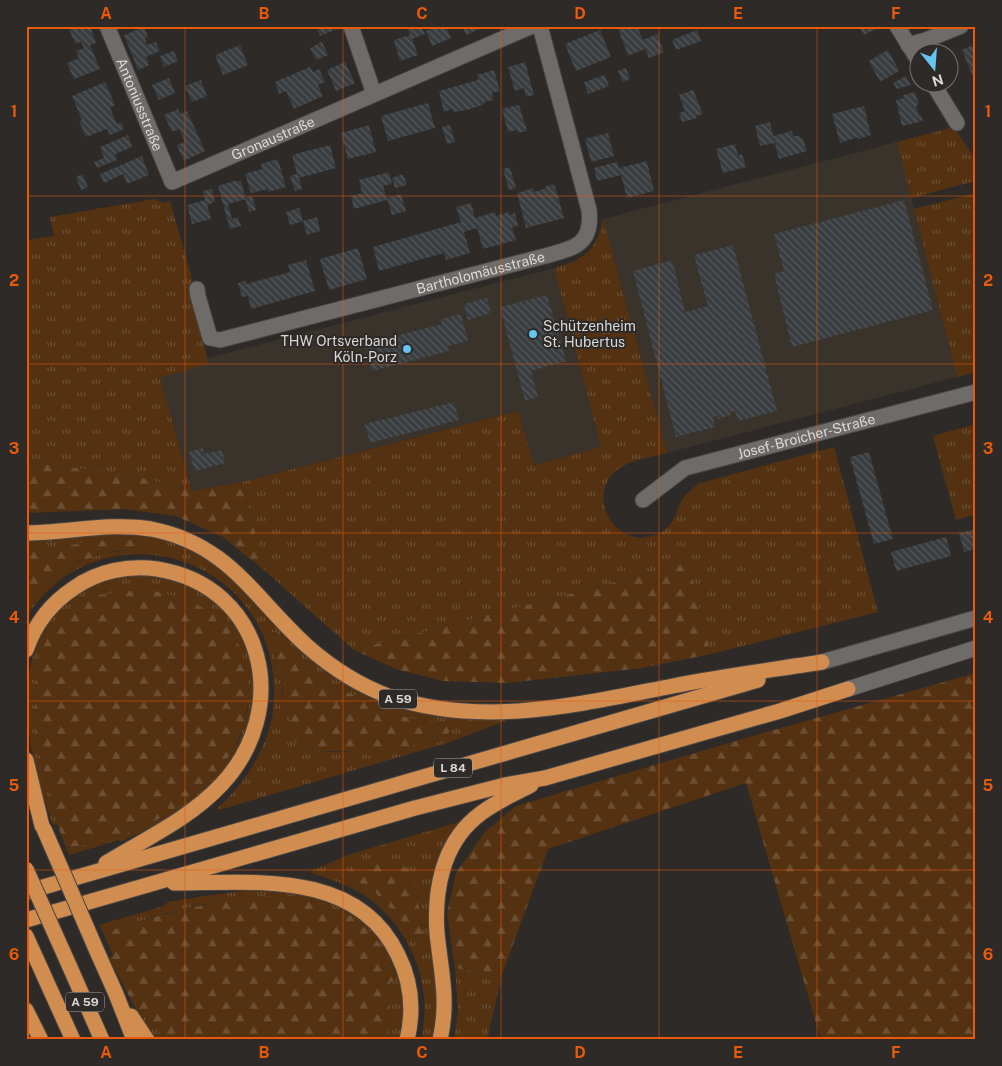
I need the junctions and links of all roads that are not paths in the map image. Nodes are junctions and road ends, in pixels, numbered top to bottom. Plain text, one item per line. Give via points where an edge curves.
1 (107, 26) edge
2 (351, 26) edge
3 (532, 26) edge
4 (540, 26) edge
5 (897, 26) edge
6 (960, 26) edge
7 (908, 45) junction
8 (910, 48) edge
9 (938, 92) edge
10 (374, 94) junction
11 (957, 123) dead end
12 (172, 182) joint
13 (197, 289) dead end
14 (976, 392) edge
15 (643, 500) dead end
16 (26, 534) edge
17 (976, 618) edge
18 (976, 648) edge
19 (26, 650) edge
20 (822, 662) junction
21 (848, 689) joint
22 (26, 760) edge
23 (544, 778) junction
24 (26, 795) edge
25 (43, 827) junction
26 (26, 870) edge
27 (85, 875) junction
28 (155, 883) junction
29 (26, 892) edge
30 (26, 920) edge
31 (26, 936) edge
32 (116, 994) junction
33 (26, 1010) edge
34 (41, 1040) edge
35 (73, 1040) edge
36 (102, 1040) edge
37 (134, 1040) edge
38 (147, 1040) edge
39 (407, 1040) edge
40 (440, 1040) edge

1 - 12 street, Antoniusstraße
2 - 10 street
3 - 10 street, Gronaustraße
4 - 13 street, Bartholomäusstraße via 589,210 589,232 575,246 220,340 210,338
5 - 7 street
6 - 7 street
7 - 8 street
9 - 11 street
10 - 12 street, Gronaustraße
14 - 15 street, Josef-Broicher-Straße via 685,468
16 - 20 highway, A 59 via 131,527 160,531 187,540 210,552 233,570 307,646 352,680 389,696 440,709 489,712 545,709
17 - 20 street, L 84
18 - 21 street, L 84
19 - 27 highway via 45,614 72,589 109,572 142,568 180,575 215,593 240,620 258,660 261,686 259,714 253,736 231,773 209,797 184,816
20 - 27 highway, L 84
21 - 23 highway, L 84
22 - 25 highway
23 - 28 highway, L 84 via 415,808
23 - 40 highway via 496,803 474,819 451,849 443,867 436,905 445,999
24 - 25 highway
25 - 32 highway, bridge
26 - 36 highway, A 59, bridge
27 - 29 highway, L 84
28 - 30 highway, L 84
28 - 39 highway via 281,884 311,888 346,900 380,927 402,962 411,1002
31 - 35 highway, A 59
32 - 37 highway
32 - 38 highway
33 - 34 highway

